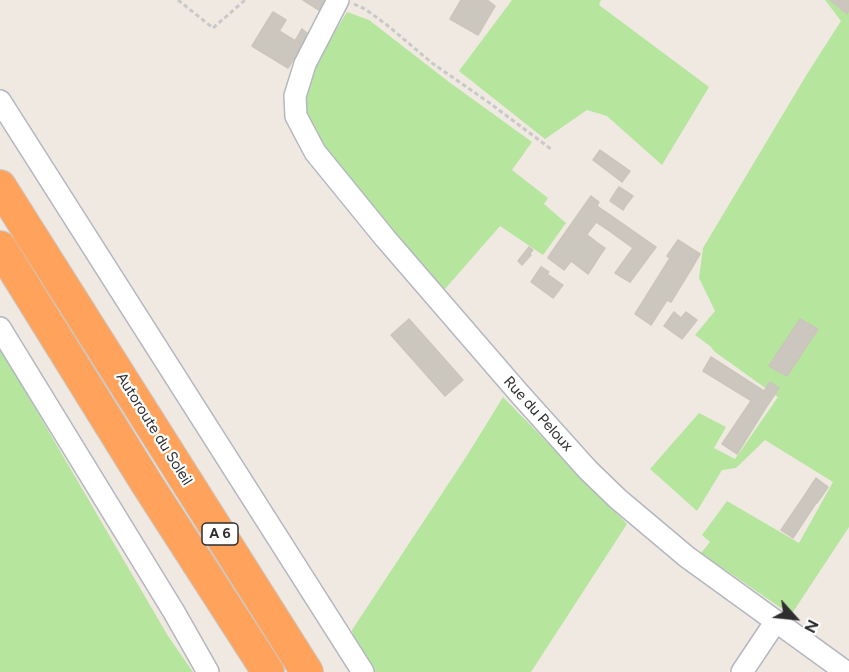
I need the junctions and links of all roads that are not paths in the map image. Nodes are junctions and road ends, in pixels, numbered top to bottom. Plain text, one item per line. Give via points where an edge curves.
1 (338, 0) edge
2 (0, 101) edge
3 (0, 186) edge
4 (0, 247) edge
5 (0, 328) edge
6 (134, 396) junction
7 (147, 484) junction
8 (776, 621) junction
9 (208, 672) edge
10 (246, 672) edge
11 (268, 672) edge
12 (307, 672) edge
13 (319, 672) edge
14 (363, 672) edge
15 (742, 672) edge
16 (846, 672) edge

1 - 8 street, Rue du Peloux via 305,64 295,96 297,116 315,152 588,470 687,557
2 - 14 street
3 - 6 highway, Autoroute du Soleil / A 6
4 - 7 highway, A 6
5 - 9 street
6 - 12 highway, Autoroute du Soleil / A 6
6 - 13 highway
7 - 10 highway via 183,561
7 - 11 highway, A 6
8 - 15 street
8 - 16 street, Rue du Peloux

